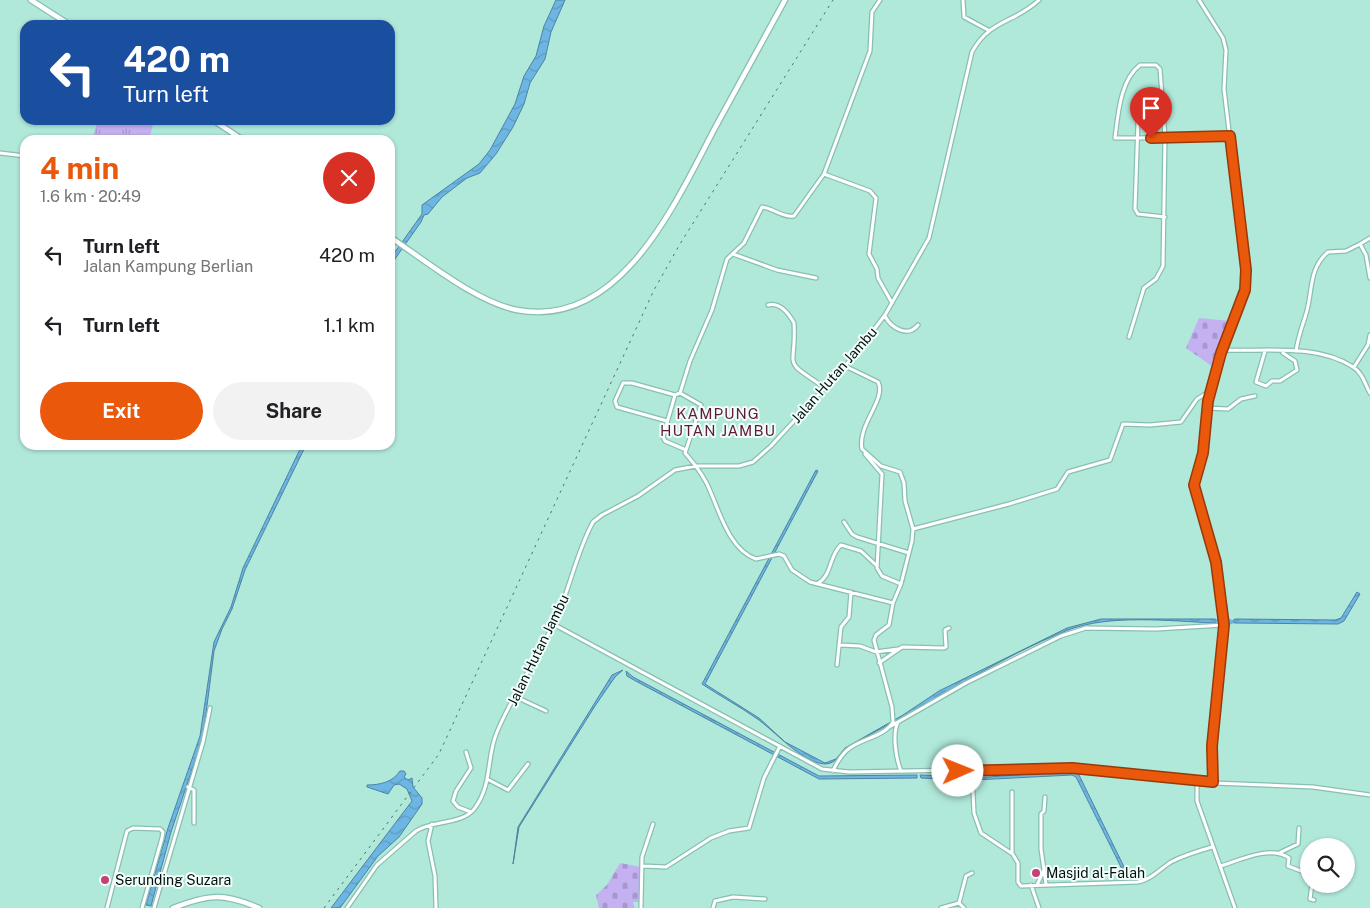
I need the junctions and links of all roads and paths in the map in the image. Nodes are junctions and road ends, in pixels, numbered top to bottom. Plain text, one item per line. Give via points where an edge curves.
1 (33, 0) edge
2 (785, 0) edge
3 (880, 0) edge
4 (964, 0) edge
5 (1040, 0) edge
6 (1199, 0) edge
7 (63, 20) edge
8 (988, 30) junction
9 (1142, 108) dead end
10 (220, 125) edge
11 (236, 135) edge
12 (1230, 136) junction
13 (1165, 137) junction
14 (1138, 138) junction
15 (0, 153) edge
16 (20, 155) edge
17 (824, 174) junction
18 (1165, 217) junction
19 (1370, 238) edge
20 (395, 241) edge
21 (1360, 244) junction
22 (733, 253) junction
23 (816, 278) dead end
24 (1370, 278) edge
25 (892, 303) junction
26 (768, 305) dead end
27 (885, 315) junction
28 (918, 325) dead end
29 (1370, 335) edge
30 (1129, 337) dead end
31 (1222, 350) junction
32 (1265, 351) junction
33 (1296, 351) junction
34 (1280, 352) junction
35 (845, 366) junction
36 (1354, 367) junction
37 (824, 387) junction
38 (1211, 391) junction
39 (1370, 393) edge
40 (680, 394) junction
41 (675, 395) junction
42 (1255, 396) dead end
43 (1207, 408) junction
44 (667, 421) junction
45 (862, 449) junction
46 (686, 450) junction
47 (696, 466) junction
48 (844, 522) dead end
49 (913, 529) junction
50 (878, 545) junction
51 (909, 553) junction
52 (876, 566) junction
53 (818, 584) junction
54 (901, 584) junction
55 (851, 592) junction
56 (893, 603) junction
57 (553, 624) junction
58 (1224, 625) junction
59 (949, 628) dead end
60 (840, 645) junction
61 (898, 649) junction
62 (876, 652) junction
63 (879, 663) junction
64 (837, 664) dead end
65 (516, 696) junction
66 (210, 708) dead end
67 (546, 710) dead end
68 (898, 722) junction
69 (891, 726) junction
70 (780, 746) junction
71 (466, 752) dead end
72 (528, 764) dead end
73 (833, 771) junction
74 (901, 771) junction
75 (972, 771) junction
76 (489, 780) junction
77 (1197, 782) junction
78 (1213, 782) junction
79 (188, 787) junction
80 (1012, 792) dead end
81 (1370, 795) edge
82 (1045, 797) dead end
83 (471, 812) junction
84 (194, 823) dead end
85 (432, 824) junction
86 (653, 824) dead end
87 (1299, 828) dead end
88 (1212, 847) junction
89 (1012, 853) junction
90 (1279, 853) junction
91 (642, 866) junction
92 (1221, 866) junction
93 (1044, 870) junction
94 (1300, 871) edge
95 (972, 873) dead end
96 (1046, 884) junction
97 (1031, 885) junction
98 (1037, 885) junction
99 (1310, 893) edge
100 (765, 899) dead end
101 (1314, 900) dead end
102 (960, 903) junction
103 (107, 908) edge
104 (142, 908) edge
105 (154, 908) edge
106 (173, 908) edge
107 (259, 908) edge
108 (346, 908) edge
109 (436, 908) edge
110 (641, 908) edge
111 (713, 908) edge
112 (942, 908) edge
113 (964, 908) edge
114 (1039, 908) edge
115 (1235, 908) edge

1 - 7 street
2 - 20 street via 654,238 598,294 558,308 519,310 483,298
3 - 17 street via 872,12 870,51
4 - 8 street via 964,17
5 - 8 street, Jalan Hutan Jambu
6 - 12 street via 1223,38 1226,50 1224,89
8 - 25 street, Jalan Hutan Jambu via 969,61 929,238
9 - 14 street
10 - 11 street
12 - 13 street
12 - 31 street via 1247,280
13 - 14 street
13 - 14 street via 1160,69 1156,65 1142,64 1127,82 1116,138
13 - 18 street
14 - 18 street via 1136,209 1138,214 1145,216
15 - 16 street
17 - 22 street via 794,216 760,209 744,243
17 - 25 street via 870,191 876,198 869,254
18 - 30 street via 1164,266 1160,275 1144,288
19 - 21 street
21 - 24 street via 1366,255
21 - 33 street via 1328,252 1316,265
22 - 23 street via 777,270
22 - 40 street via 727,259 712,310
25 - 27 street, Jalan Hutan Jambu
26 - 37 street via 780,307 794,324 794,367
27 - 28 street via 896,329 909,331
27 - 35 street, Jalan Hutan Jambu
29 - 36 street via 1368,345
31 - 32 street
31 - 38 street
32 - 34 street
32 - 34 street via 1256,382 1266,386 1297,370 1295,361
33 - 34 street
33 - 36 street via 1332,357
35 - 37 street, Jalan Hutan Jambu
35 - 45 street via 880,386 878,398 863,429
36 - 39 street
37 - 47 street, Jalan Hutan Jambu via 753,462 739,466
38 - 43 street
38 - 49 street via 1199,397 1181,422 1123,424 1110,460 1068,472 1057,489
40 - 41 street
40 - 46 street via 701,404
41 - 44 street
41 - 44 street via 625,382 615,401 617,408
42 - 43 street via 1242,398 1228,410
43 - 58 street via 1203,453 1194,485 1216,562
44 - 46 street via 665,441
45 - 49 street via 881,466 900,472
45 - 50 street via 882,474
46 - 47 street
47 - 53 street via 722,522 744,552 756,559 776,554 784,556 799,576
47 - 57 street, Jalan Hutan Jambu via 675,470 593,522
48 - 50 street via 852,534
49 - 51 street
50 - 51 street
50 - 52 street
51 - 54 street
52 - 53 street via 862,552 841,545 826,576
52 - 54 street via 882,576
53 - 55 street
54 - 56 street
55 - 56 street
55 - 60 street via 851,609 849,617 841,625
56 - 62 street via 889,625 875,637
57 - 65 street, Jalan Hutan Jambu
57 - 70 street
58 - 68 street via 1156,629 1086,628 1061,636 951,690
58 - 78 street via 1212,746
59 - 61 street via 945,629 944,648
60 - 62 street via 860,646
60 - 64 street
61 - 62 street
61 - 63 street
62 - 63 street
63 - 69 street via 894,720
65 - 67 street
65 - 76 street, Jalan Hutan Jambu via 496,734
66 - 79 street
68 - 69 street
68 - 74 street via 896,737
69 - 73 street via 849,748
70 - 73 street via 817,767
70 - 91 street via 764,778 750,828 711,838 666,868
71 - 83 street via 471,768 453,801
72 - 76 street via 508,790
73 - 74 street
74 - 75 street
75 - 77 street via 1072,768
75 - 89 street via 974,813 980,833
76 - 83 street, Jalan Hutan Jambu
77 - 78 street
77 - 88 street via 1199,810
78 - 81 street via 1313,786
79 - 84 street via 194,790
79 - 105 street
80 - 89 street
82 - 93 street via 1041,814
83 - 85 street
85 - 108 street via 416,831 387,855
85 - 109 street via 428,841 435,876
86 - 91 street via 645,844
87 - 90 street via 1298,844
88 - 92 street
88 - 96 street via 1185,855 1147,880
89 - 97 street via 1018,863 1018,882 1021,886
90 - 92 street via 1253,856
90 - 94 street via 1289,858 1288,866
91 - 110 street
92 - 115 street
93 - 96 street
93 - 98 street
95 - 102 street via 964,878
96 - 98 street
97 - 98 street
97 - 114 street
99 - 101 street via 1310,899
100 - 111 street via 730,897 715,901
102 - 112 street
102 - 113 street
103 - 104 street via 127,831 132,828 160,829 162,838
106 - 107 street via 204,897 221,896

